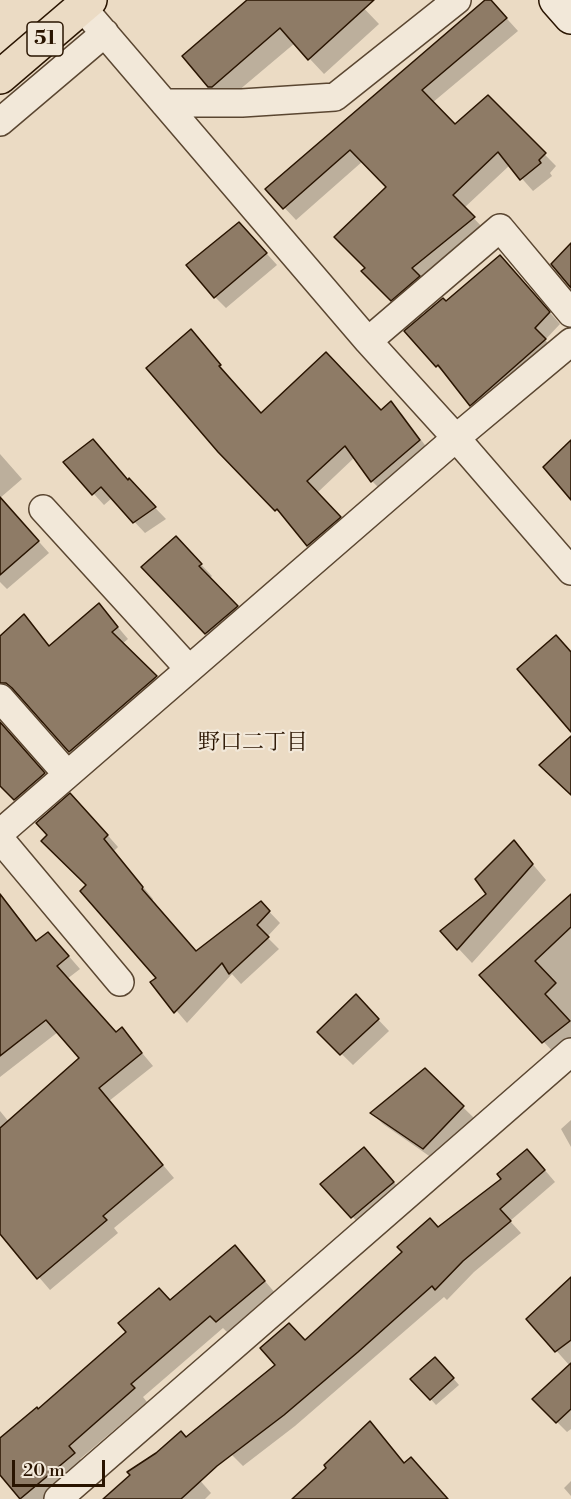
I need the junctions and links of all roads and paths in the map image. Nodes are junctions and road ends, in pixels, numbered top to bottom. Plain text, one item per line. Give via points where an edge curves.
1 (457, 0) edge
2 (556, 0) edge
3 (86, 3) edge
4 (571, 17) edge
5 (105, 33) junction
6 (0, 77) edge
7 (164, 103) junction
8 (0, 122) edge
9 (571, 313) edge
10 (368, 341) junction
11 (571, 342) edge
12 (456, 438) junction
13 (43, 509) dead end
14 (571, 571) edge
15 (189, 669) junction
16 (0, 699) edge
17 (67, 774) junction
18 (0, 833) edge
19 (0, 839) edge
20 (120, 982) dead end
21 (571, 1052) edge
22 (58, 1499) edge

1 - 7 street via 335,98
2 - 4 main road
3 - 5 street
3 - 6 main road, 51
5 - 7 street
5 - 8 street
7 - 10 street
9 - 10 street via 500,228
10 - 12 street
11 - 12 street
12 - 14 street
12 - 15 street
13 - 15 street
15 - 17 street
16 - 17 street
17 - 18 street
19 - 20 street
21 - 22 street

